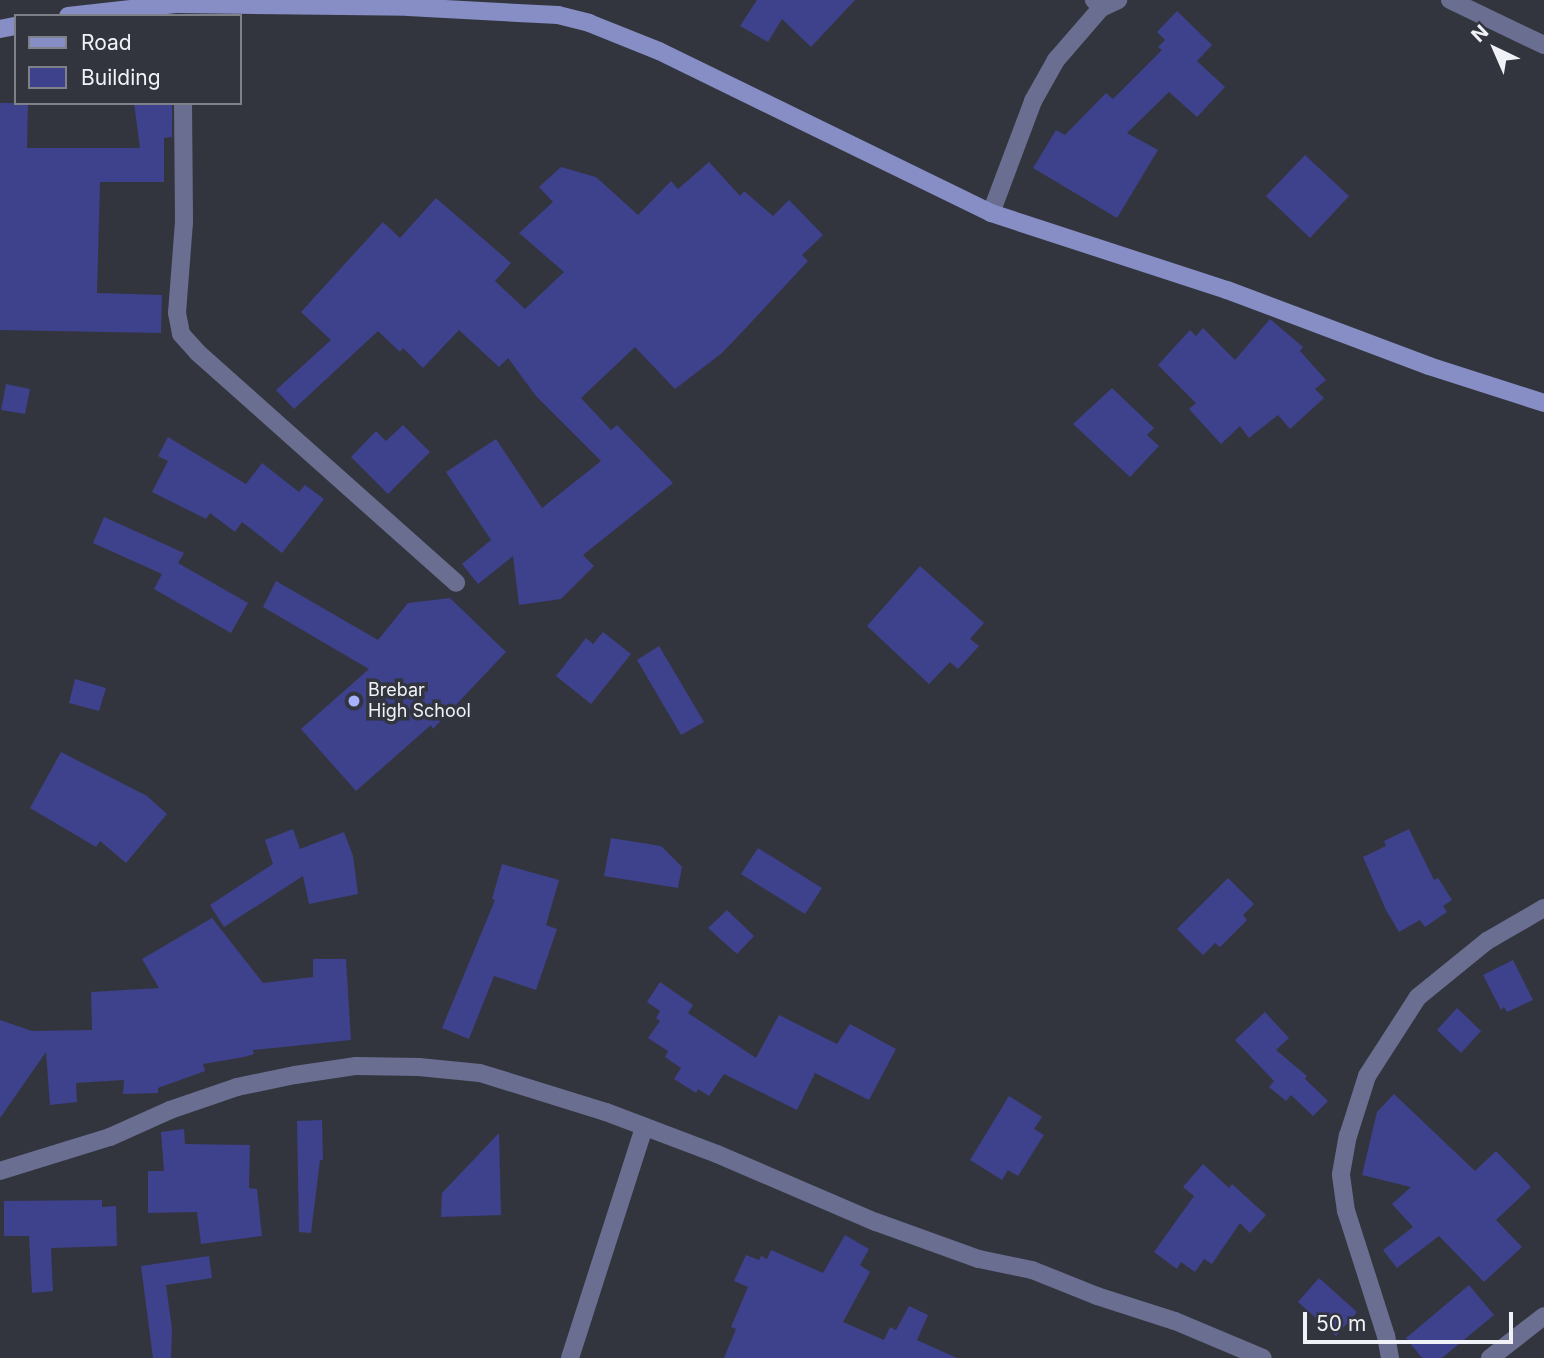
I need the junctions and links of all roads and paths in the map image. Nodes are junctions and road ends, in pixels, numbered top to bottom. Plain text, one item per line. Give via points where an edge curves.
1 (1118, 0) edge
2 (1450, 0) edge
3 (1097, 4) edge
4 (175, 10) edge
5 (104, 14) edge
6 (1544, 45) edge
7 (184, 105) edge
8 (990, 213) junction
9 (1544, 403) edge
10 (456, 583) dead end
11 (1544, 908) edge
12 (644, 1127) junction
13 (0, 1171) edge
14 (1544, 1315) edge
15 (570, 1358) edge
16 (1263, 1358) edge
17 (1390, 1358) edge
18 (1490, 1358) edge

1 - 3 street
2 - 6 street
3 - 8 street via 1033,101
4 - 5 street
4 - 8 street via 408,7 558,15 659,51
7 - 10 street via 184,222 177,313 181,334
8 - 9 street via 1253,299 1429,366
11 - 17 street via 1487,941 1418,997 1367,1076 1341,1174 1346,1211
12 - 13 street via 480,1073 419,1066 356,1066 237,1087 110,1137
12 - 15 street
12 - 16 street via 876,1222 979,1259 1031,1270
14 - 18 street

